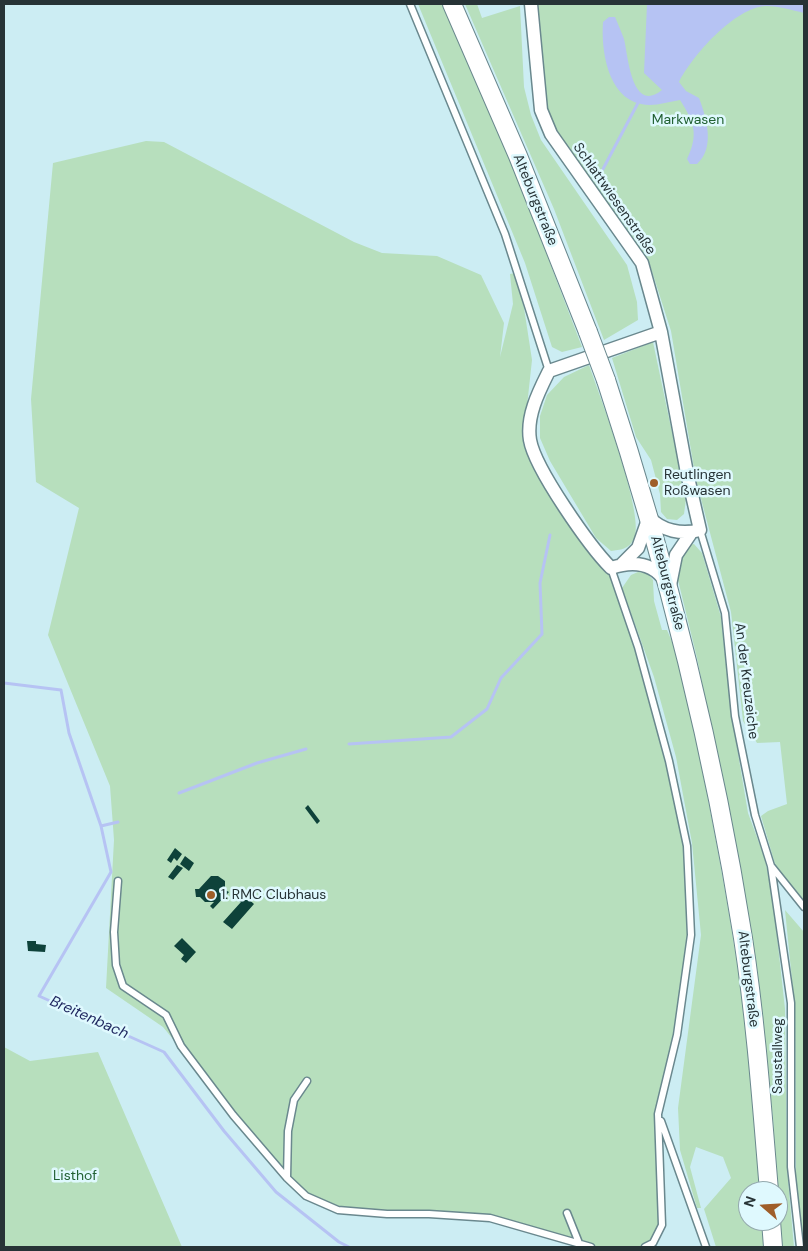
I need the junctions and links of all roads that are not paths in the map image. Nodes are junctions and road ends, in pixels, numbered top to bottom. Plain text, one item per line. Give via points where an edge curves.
1 (410, 4) edge
2 (452, 4) edge
3 (531, 4) edge
4 (661, 332) junction
5 (549, 371) junction
6 (649, 517) junction
7 (696, 531) junction
8 (617, 566) junction
9 (669, 589) junction
10 (771, 866) junction
11 (118, 882) dead end
12 (804, 907) edge
13 (307, 1081) dead end
14 (658, 1114) junction
15 (287, 1178) junction
16 (768, 1181) edge
17 (567, 1213) dead end
18 (772, 1231) edge
19 (579, 1244) junction
20 (592, 1247) edge
21 (645, 1247) edge
22 (706, 1247) edge
23 (773, 1247) edge
24 (800, 1247) edge

1 - 5 lane via 505,234
2 - 6 main road, Alteburgstraße, bridge via 518,156 588,332
3 - 4 street, Schlattwiesenstraße via 540,110 551,134 642,263
4 - 5 street
4 - 7 street, Schlattwiesenstraße
5 - 8 street via 531,416 530,440 542,469 595,552
6 - 7 street via 665,529
6 - 8 street via 638,548
6 - 9 main road, Alteburgstraße
7 - 9 street via 676,555
7 - 10 lane, An der Kreuzeiche via 725,613 735,716 755,815
8 - 9 street via 651,567 662,576
8 - 14 lane via 669,761 687,846 691,935 677,1035
9 - 16 main road, Alteburgstraße via 702,719 735,888 749,978
10 - 12 lane
10 - 24 lane, Saustallweg via 791,1002 791,1167
11 - 15 lane via 114,940 116,965 123,986 166,1015 181,1046 233,1115
13 - 15 lane via 294,1100 288,1132
14 - 21 lane via 662,1225 653,1243
14 - 22 lane
15 - 19 lane via 306,1196 338,1210 490,1218
17 - 19 lane
18 - 23 main road
19 - 20 lane

